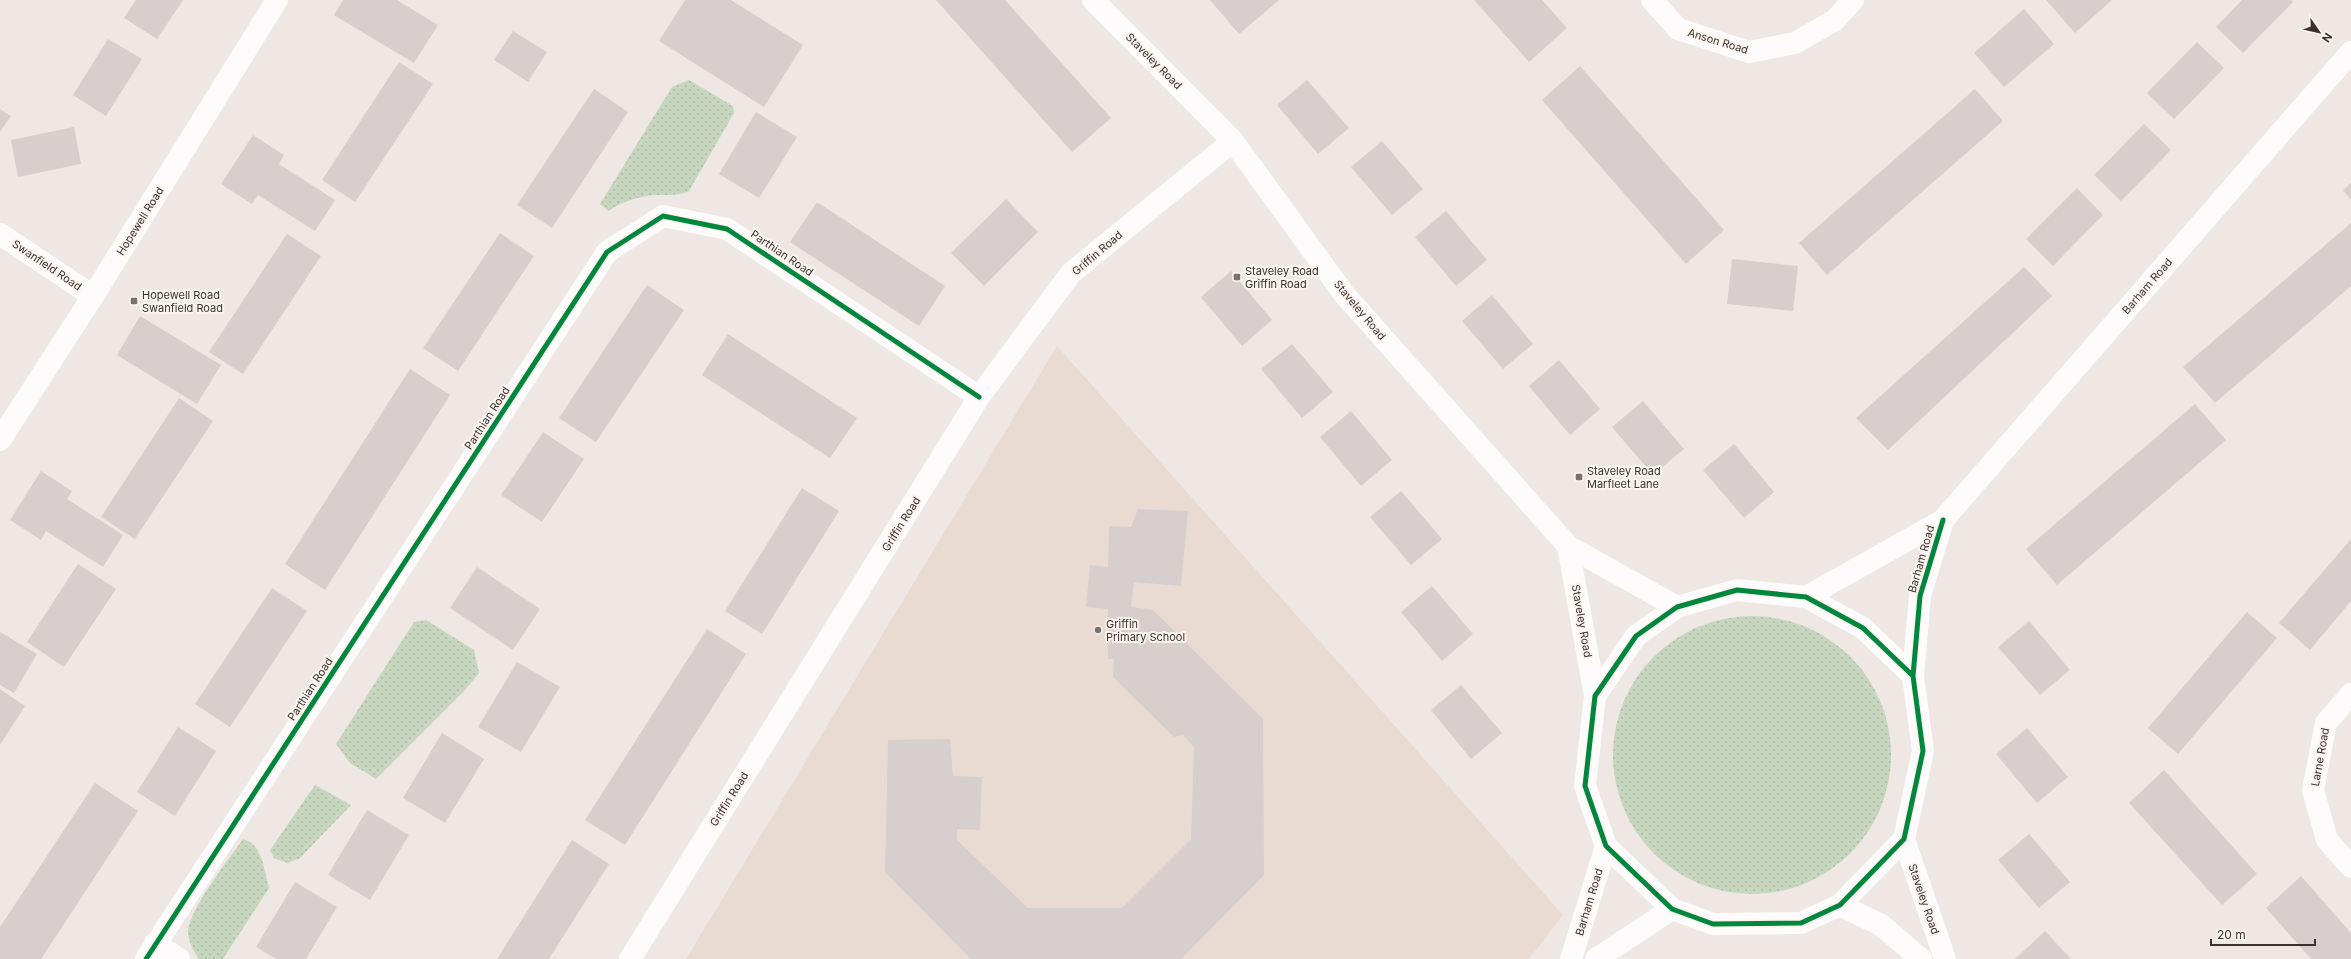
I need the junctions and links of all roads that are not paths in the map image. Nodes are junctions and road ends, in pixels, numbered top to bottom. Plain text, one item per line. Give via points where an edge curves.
1 (277, 0) edge
2 (1093, 0) edge
3 (1652, 0) edge
4 (1853, 0) edge
5 (2351, 52) edge
6 (1233, 141) junction
7 (0, 234) edge
8 (93, 296) junction
9 (979, 397) junction
10 (0, 440) edge
11 (1943, 520) junction
12 (1568, 546) junction
13 (1806, 597) junction
14 (1677, 607) junction
15 (1913, 676) junction
16 (2351, 694) edge
17 (1595, 696) junction
18 (1904, 839) junction
19 (1606, 846) junction
20 (2351, 867) edge
21 (1840, 905) junction
22 (1672, 909) junction
23 (150, 951) edge
24 (179, 959) edge
25 (630, 959) edge
26 (1571, 959) edge
27 (1596, 959) edge
28 (1922, 959) edge
29 (1946, 959) edge

1 - 8 street, Hopewell Road
2 - 6 street, Staveley Road
3 - 4 street, Anson Road via 1678,29 1749,52 1795,43 1836,20
5 - 11 street, Barham Road
6 - 9 street, Griffin Road via 1071,273
6 - 12 street, Staveley Road via 1344,294
7 - 8 street, Swanfield Road
8 - 10 street, Hopewell Road
9 - 23 street, Parthian Road via 727,229 663,216 607,252
9 - 25 street, Griffin Road
11 - 13 street, Barham Road
11 - 15 street, Barham Road via 1920,596
12 - 14 street, Staveley Road
12 - 17 street, Staveley Road
13 - 14 street via 1737,590
13 - 15 street via 1863,628
14 - 17 street via 1636,636
15 - 18 street, Barham Road via 1923,751
16 - 20 street, Larne Road via 2326,723 2313,790 2327,840
17 - 19 street via 1585,786
18 - 21 street
18 - 29 street, Staveley Road
19 - 22 street
19 - 26 street, Barham Road
21 - 22 street via 1801,923 1712,924
21 - 28 street via 1881,925
22 - 27 street
23 - 24 street, Parthian Road

